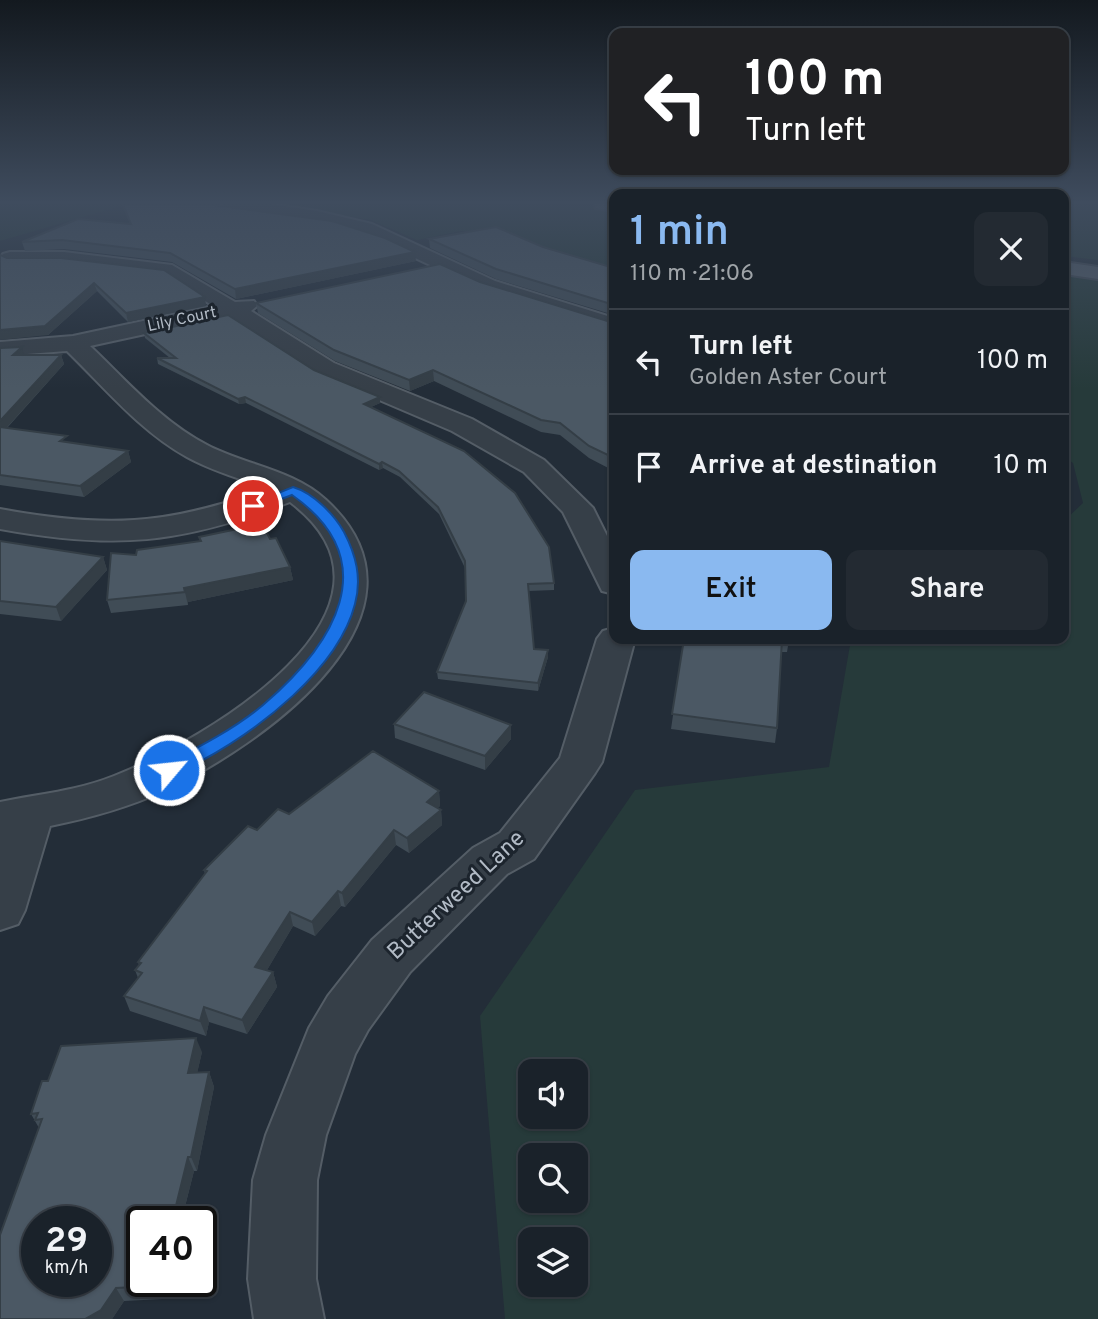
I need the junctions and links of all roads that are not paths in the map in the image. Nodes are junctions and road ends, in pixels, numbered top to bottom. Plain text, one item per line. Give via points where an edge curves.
1 (127, 266) edge
2 (436, 266) edge
3 (447, 266) edge
4 (1069, 269) edge
5 (413, 270) edge
6 (1098, 273) edge
7 (271, 301) edge
8 (231, 309) junction
9 (609, 322) edge
10 (74, 343) junction
11 (0, 349) edge
12 (293, 491) junction
13 (0, 519) edge
14 (609, 574) edge
15 (615, 644) edge
16 (16, 815) edge
17 (0, 910) edge
18 (289, 1319) edge

1 - 8 street via 172,271
2 - 5 street
3 - 9 street via 488,285
4 - 6 main road
7 - 8 street, Lily Court
8 - 10 street, Lily Court
8 - 14 street via 325,368 462,425 534,466 576,508
10 - 11 street, Lily Court
10 - 12 street via 183,444
12 - 13 street via 198,524 126,534 65,531
12 - 16 street via 333,525 346,548 352,574 348,604 333,638 308,671 269,709 169,770 99,798
15 - 18 street, Butterweed Lane via 580,762 517,846 490,861 391,956 348,1013 330,1046 299,1123 285,1180 282,1279
16 - 17 street

